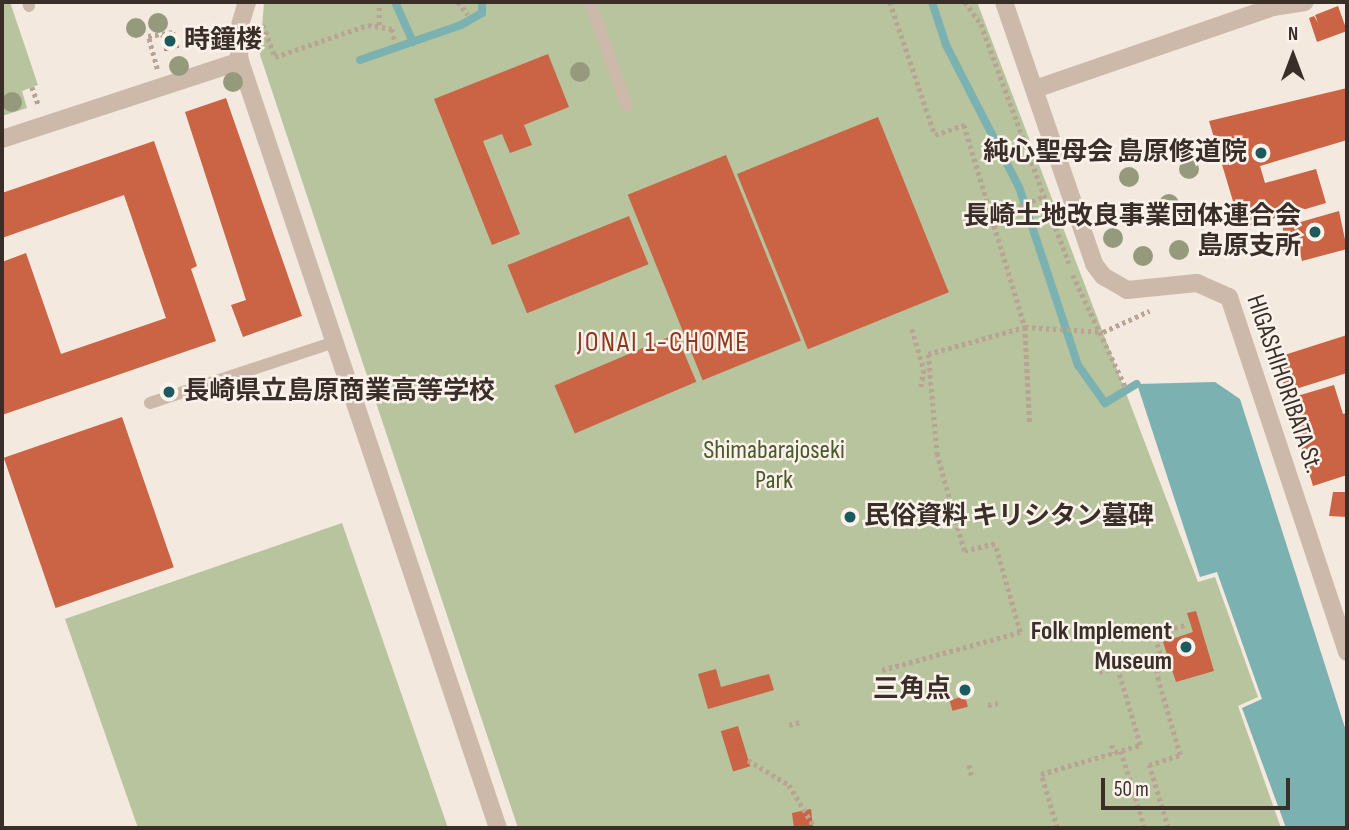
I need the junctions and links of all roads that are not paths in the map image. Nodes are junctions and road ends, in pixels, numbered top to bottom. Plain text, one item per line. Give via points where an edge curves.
1 (247, 2) edge
2 (590, 2) edge
3 (1004, 2) edge
4 (1305, 2) edge
5 (1272, 4) edge
6 (240, 61) junction
7 (1035, 89) junction
8 (627, 106) dead end
9 (2, 139) edge
10 (334, 342) junction
11 (150, 403) dead end
12 (1340, 605) edge
13 (1347, 652) edge
14 (498, 828) edge

1 - 6 street via 237,34
2 - 8 lane
3 - 7 street, HIGASHIHORIBATA St.
4 - 5 street
5 - 7 street
6 - 9 street
6 - 10 street
7 - 12 street, HIGASHIHORIBATA St. via 1094,264 1103,276 1127,290 1197,283 1229,297
10 - 11 lane
10 - 14 street
12 - 13 street, HIGASHIHORIBATA St.

